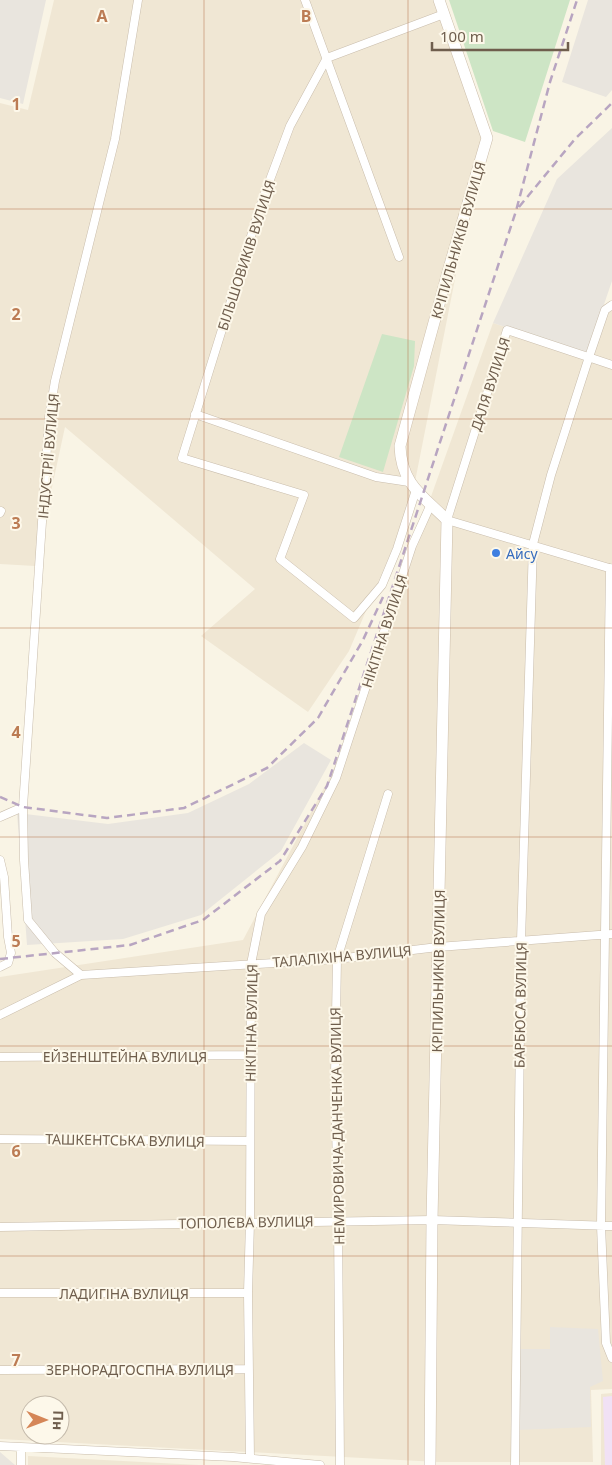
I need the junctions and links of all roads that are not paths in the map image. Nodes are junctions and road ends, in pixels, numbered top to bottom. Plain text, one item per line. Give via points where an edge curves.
1 (138, 0) edge
2 (305, 0) edge
3 (439, 0) edge
4 (444, 14) junction
5 (328, 58) junction
6 (399, 257) dead end
7 (612, 305) edge
8 (589, 357) junction
9 (612, 365) edge
10 (195, 414) junction
11 (412, 486) junction
12 (431, 504) junction
13 (447, 520) junction
14 (533, 544) junction
15 (611, 568) edge
16 (388, 794) dead end
17 (23, 808) junction
18 (0, 817) edge
19 (0, 860) edge
20 (609, 934) edge
21 (521, 941) junction
22 (438, 947) junction
23 (337, 959) junction
24 (251, 964) junction
25 (0, 967) edge
26 (81, 975) junction
27 (0, 1015) edge
28 (250, 1055) junction
29 (0, 1057) edge
30 (0, 1139) edge
31 (250, 1141) junction
32 (432, 1220) junction
33 (338, 1221) junction
34 (250, 1222) junction
35 (517, 1223) junction
36 (601, 1226) junction
37 (612, 1226) edge
38 (0, 1227) edge
39 (0, 1293) edge
40 (248, 1293) junction
41 (612, 1358) edge
42 (249, 1369) junction
43 (0, 1370) edge
44 (0, 1446) edge
45 (21, 1448) junction
46 (250, 1458) junction
47 (21, 1465) edge
48 (320, 1465) edge
49 (340, 1465) edge
50 (430, 1465) edge
51 (515, 1465) edge

1 - 17 street, ІНДУСТРІЇ ВУЛИЦЯ via 115,139 57,372 49,417
2 - 5 street
3 - 4 street, КРІПИЛЬНИКІВ ВУЛИЦЯ
4 - 5 street
4 - 11 street, КРІПИЛЬНИКІВ ВУЛИЦЯ via 487,138 400,446 400,461
5 - 6 street
5 - 10 street, БІЛЬШОВИКІВ ВУЛИЦЯ via 290,126 262,201
7 - 8 street via 606,310
8 - 9 street, ДАЛЯ ВУЛИЦЯ
8 - 13 street, ДАЛЯ ВУЛИЦЯ via 507,330
8 - 14 street via 551,475
10 - 11 street via 376,477
10 - 11 street, БІЛЬШОВИКІВ ВУЛИЦЯ via 182,458 304,495 280,559 354,618 382,585 397,549
11 - 12 street, КРІПИЛЬНИКІВ ВУЛИЦЯ
12 - 13 street, КРІПИЛЬНИКІВ ВУЛИЦЯ
12 - 24 street, НІКІТІНА ВУЛИЦЯ via 412,546 336,778 302,847 261,914
13 - 14 street
13 - 22 street, КРІПИЛЬНИКІВ ВУЛИЦЯ
14 - 15 street
14 - 21 street, БАРБЮСА ВУЛИЦЯ
15 - 20 street
16 - 23 street, НЕМИРОВИЧА-ДАНЧЕНКА ВУЛИЦЯ
17 - 18 street
17 - 26 street, ІНДУСТРІЇ ВУЛИЦЯ via 28,920 55,953
19 - 25 street via 11,953 8,963
20 - 21 street, ТАЛАЛІХІНА ВУЛИЦЯ
20 - 36 street
21 - 22 street, ТАЛАЛІХІНА ВУЛИЦЯ
21 - 35 street, БАРБЮСА ВУЛИЦЯ
22 - 23 street, ТАЛАЛІХІНА ВУЛИЦЯ
22 - 32 street, КРІПИЛЬНИКІВ ВУЛИЦЯ
23 - 24 street, ТАЛАЛІХІНА ВУЛИЦЯ
23 - 33 street, НЕМИРОВИЧА-ДАНЧЕНКА ВУЛИЦЯ
24 - 26 street, ТАЛАЛІХІНА ВУЛИЦЯ
24 - 28 street, НІКІТІНА ВУЛИЦЯ
26 - 27 street
28 - 29 street, ЕЙЗЕНШТЕЙНА ВУЛИЦЯ
28 - 31 street, НІКІТІНА ВУЛИЦЯ
30 - 31 street, ТАШКЕНТСЬКА ВУЛИЦЯ
31 - 34 street, НІКІТІНА ВУЛИЦЯ
32 - 33 street, ТОПОЛЄВА ВУЛИЦЯ
32 - 35 street, ТОПОЛЄВА ВУЛИЦЯ
32 - 50 street, КРІПИЛЬНИКІВ ВУЛИЦЯ
33 - 34 street, ТОПОЛЄВА ВУЛИЦЯ
33 - 49 street, НЕМИРОВИЧА-ДАНЧЕНКА ВУЛИЦЯ
34 - 38 street, ТОПОЛЄВА ВУЛИЦЯ
34 - 40 street, НІКІТІНА ВУЛИЦЯ
35 - 36 street, ТОПОЛЄВА ВУЛИЦЯ
35 - 51 street, БАРБЮСА ВУЛИЦЯ
36 - 37 street, ТОПОЛЄВА ВУЛИЦЯ
36 - 41 street via 606,1343
39 - 40 street, ЛАДИГІНА ВУЛИЦЯ
40 - 42 street, НІКІТІНА ВУЛИЦЯ
42 - 43 street, ЗЕРНОРАДГОСПНА ВУЛИЦЯ
42 - 46 street, НІКІТІНА ВУЛИЦЯ
44 - 45 street
45 - 46 street
45 - 47 street
46 - 48 street

